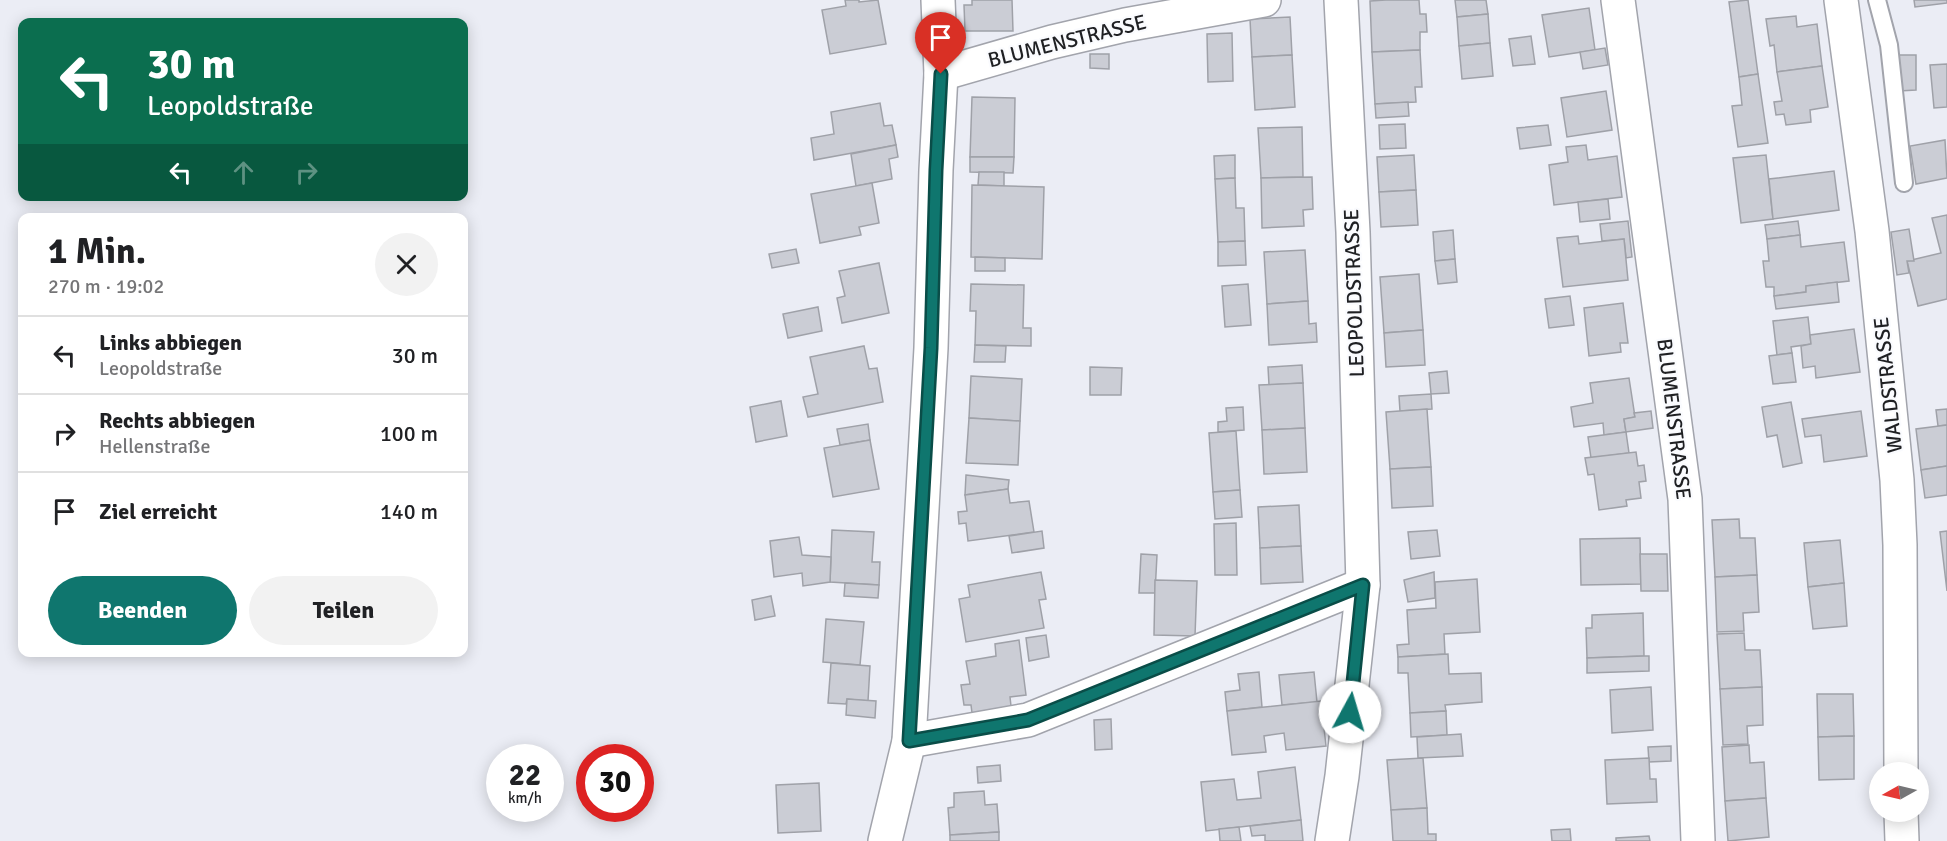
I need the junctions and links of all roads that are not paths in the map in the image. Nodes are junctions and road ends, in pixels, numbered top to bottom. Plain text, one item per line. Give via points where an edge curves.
1 (938, 0) edge
2 (1264, 0) edge
3 (1341, 0) edge
4 (1618, 0) edge
5 (1841, 0) edge
6 (1877, 0) edge
7 (941, 74) junction
8 (1904, 183) dead end
9 (1363, 585) junction
10 (909, 741) junction
11 (1901, 762) edge
12 (1901, 822) edge
13 (885, 841) edge
14 (1332, 841) edge
15 (1698, 841) edge
16 (1902, 841) edge

1 - 7 street
2 - 7 street, BLUMENSTRASSE via 1125,25
3 - 9 street, LEOPOLDSTRASSE
4 - 15 street, BLUMENSTRASSE via 1685,499
5 - 11 street, WALDSTRASSE via 1872,231 1897,480
6 - 8 lane via 1889,45
7 - 10 street via 931,348
9 - 10 street via 1028,720
9 - 14 street, LEOPOLDSTRASSE
10 - 13 street
12 - 16 street

